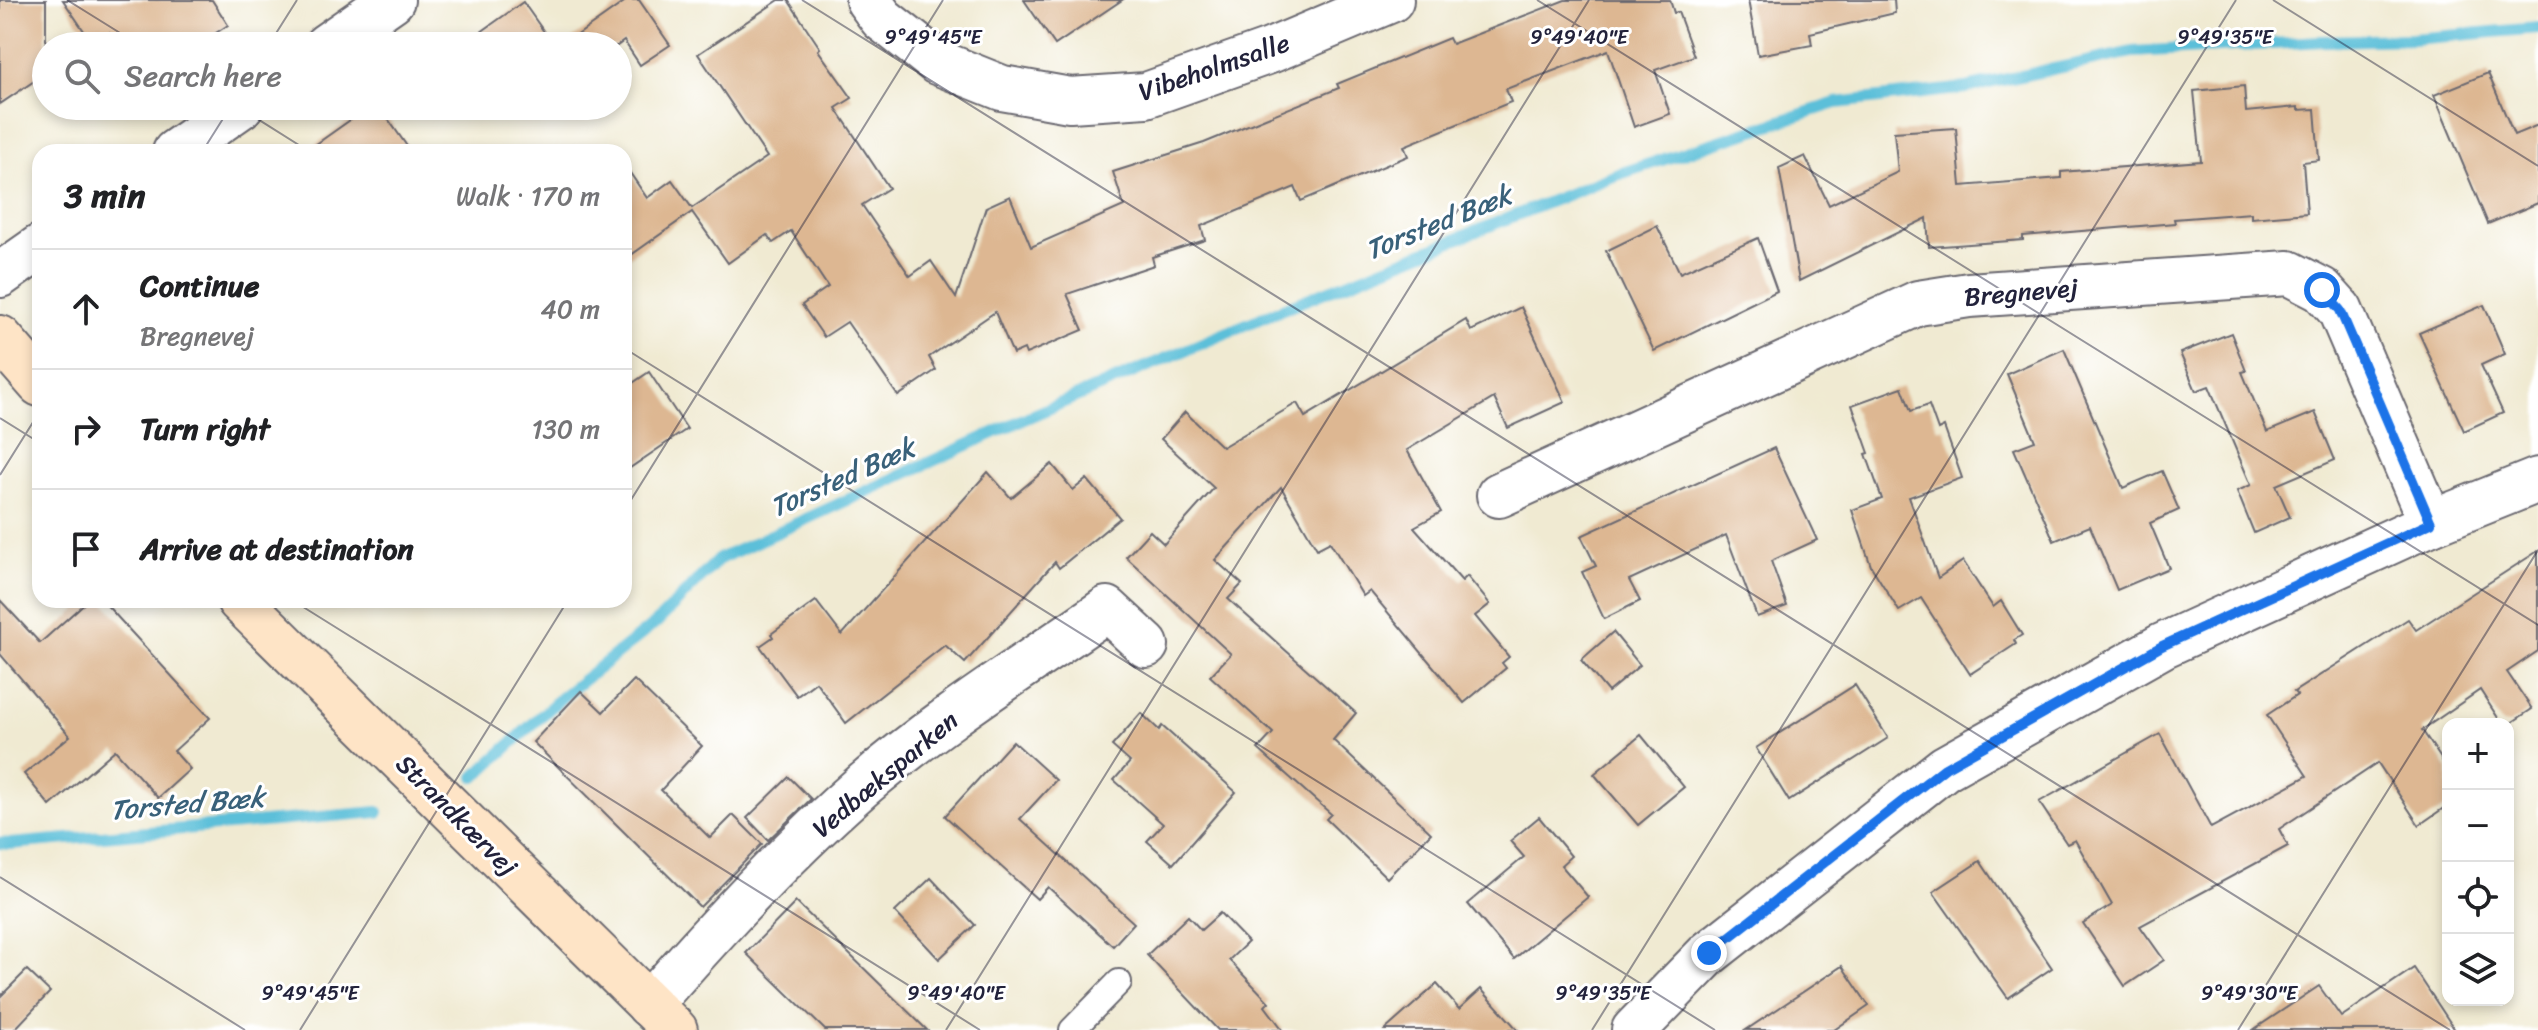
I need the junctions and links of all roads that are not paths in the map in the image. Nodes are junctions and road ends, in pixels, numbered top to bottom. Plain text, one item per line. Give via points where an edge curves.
1 (392, 0) edge
2 (868, 0) edge
3 (1391, 0) edge
4 (346, 32) edge
5 (221, 120) edge
6 (186, 144) edge
7 (32, 253) edge
8 (0, 275) edge
9 (0, 338) edge
10 (32, 375) edge
11 (2538, 480) edge
12 (1499, 495) dead end
13 (2431, 523) junction
14 (247, 608) edge
15 (1146, 645) dead end
16 (1119, 982) dead end
17 (662, 1017) edge
18 (1072, 1030) edge
19 (1634, 1030) edge

1 - 4 street
2 - 3 street, Vibeholmsalle via 882,19 937,62 1002,88 1070,100 1146,95
5 - 6 street
7 - 8 street
9 - 10 main road
11 - 13 street
12 - 13 street, Bregnevej via 1918,303 2289,273 2322,290 2340,310
13 - 19 street via 2162,646 1945,768 1709,953
14 - 17 main road, Strandkærvej
15 - 17 street, Vedbæksparken via 1107,609 957,713 862,787 780,865
16 - 18 lane

